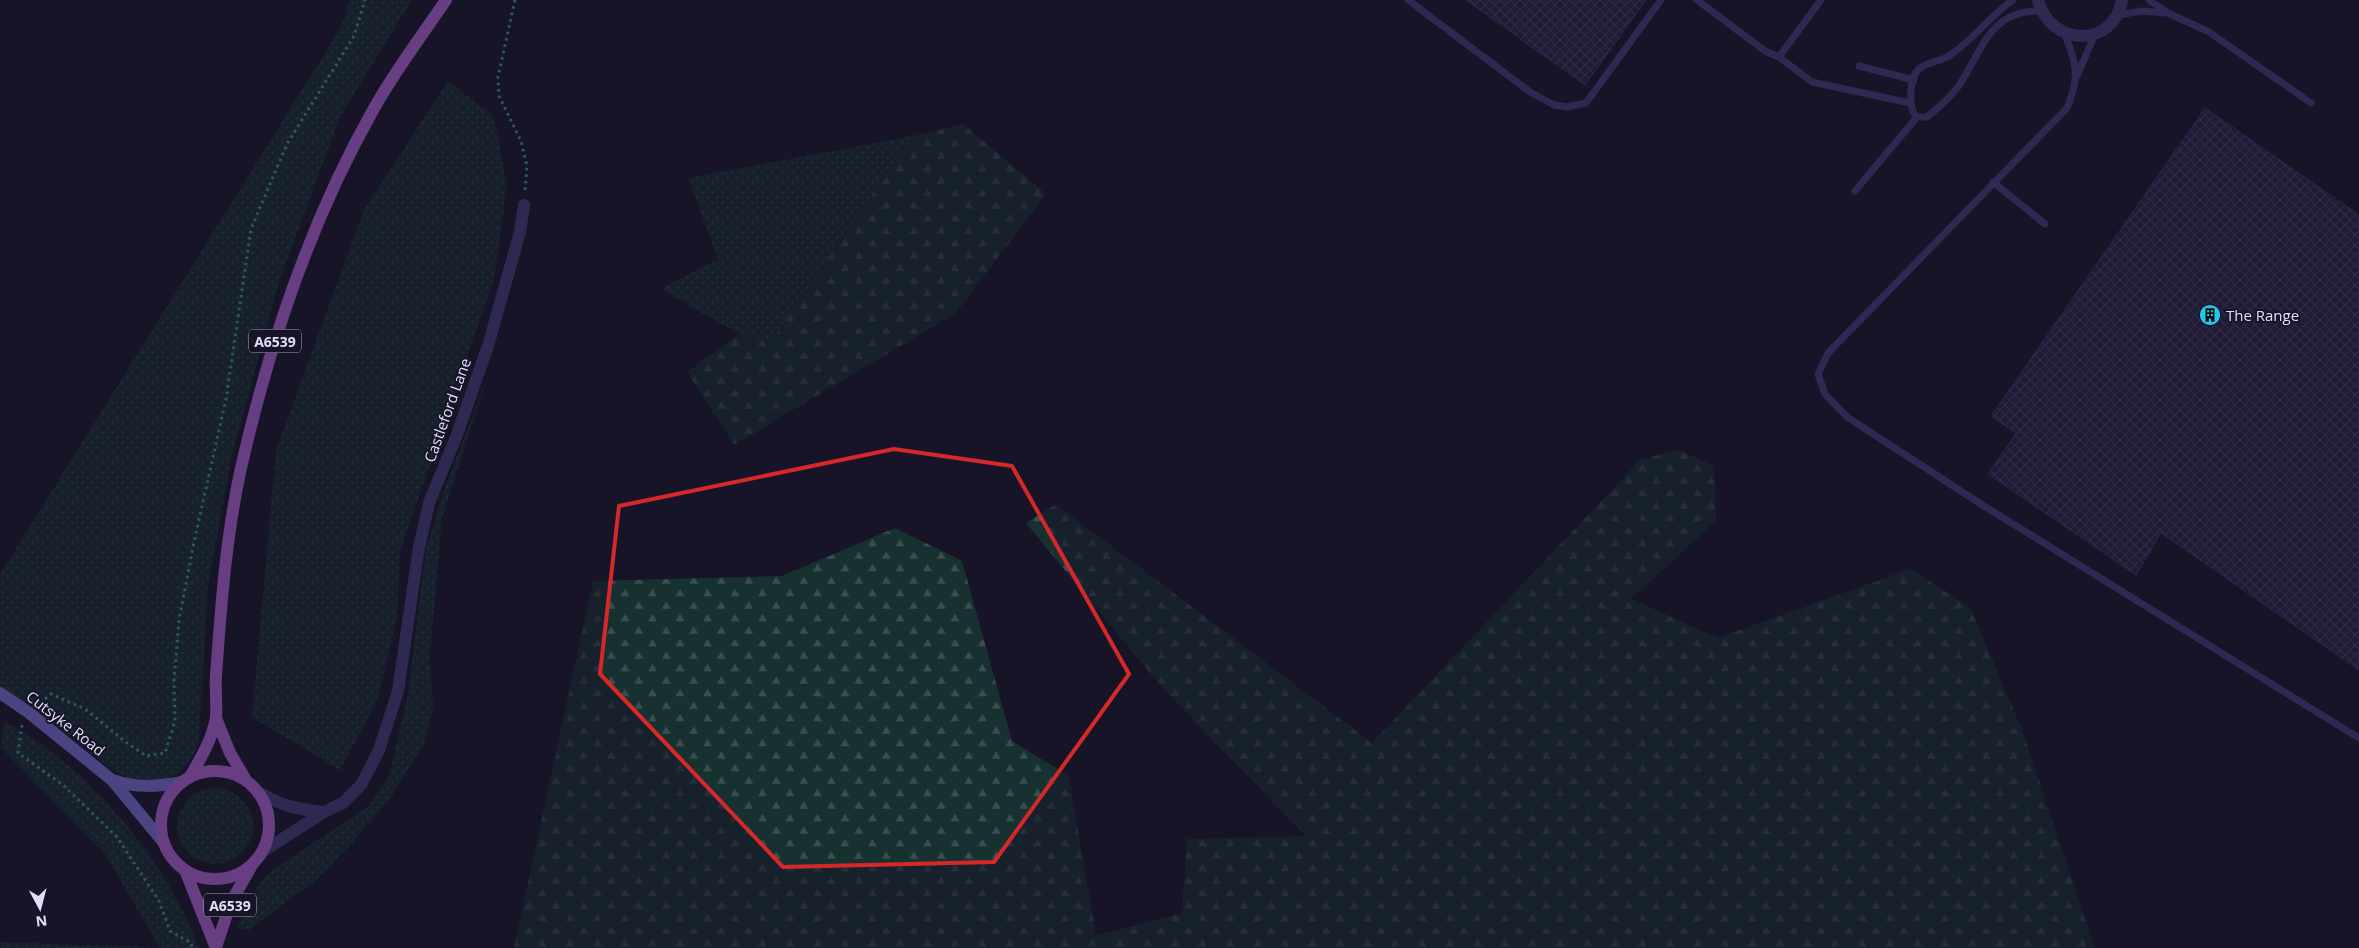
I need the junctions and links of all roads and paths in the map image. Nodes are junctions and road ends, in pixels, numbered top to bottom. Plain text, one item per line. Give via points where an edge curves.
1 (365, 0) edge
2 (446, 0) edge
3 (515, 0) edge
4 (1408, 0) edge
5 (1661, 0) edge
6 (1697, 0) edge
7 (1821, 0) edge
8 (2013, 0) edge
9 (2122, 0) edge
10 (2149, 0) edge
11 (2039, 5) edge
12 (2168, 13) junction
13 (2117, 16) junction
14 (2064, 33) junction
15 (2095, 34) junction
16 (1779, 57) junction
17 (1859, 66) dead end
18 (2076, 79) junction
19 (1914, 80) junction
20 (1910, 103) junction
21 (2311, 103) dead end
22 (1917, 117) junction
23 (1994, 182) junction
24 (1855, 191) dead end
25 (524, 205) joint
26 (2045, 224) dead end
27 (0, 693) edge
28 (28, 712) junction
29 (216, 718) junction
30 (2359, 738) edge
31 (112, 780) junction
32 (186, 780) junction
33 (246, 780) junction
34 (258, 792) junction
35 (324, 812) junction
36 (164, 843) junction
37 (262, 852) junction
38 (251, 866) junction
39 (185, 870) junction
40 (192, 948) edge
41 (216, 948) edge

1 - 28 path via 354,36 287,144 251,229 226,399 179,620 174,682 175,720 165,754 146,756 85,709 51,694
2 - 29 main road, A6539 via 372,110 340,174 278,329 241,468 227,544 216,678
3 - 25 path via 498,78 499,96 521,141 527,166
4 - 5 lane via 1530,92 1554,105 1567,107 1586,103
6 - 16 lane
7 - 16 lane
8 - 19 lane via 1959,49 1923,67
9 - 13 street
10 - 12 lane
11 - 14 street via 2048,22
11 - 22 lane via 2005,19 1983,42 1958,86 1927,117
12 - 13 lane via 2142,12
12 - 21 lane via 2209,32
13 - 15 street
14 - 15 street
14 - 18 lane via 2075,58
15 - 18 lane
16 - 20 lane via 1812,82
17 - 19 lane
18 - 23 lane via 2067,108
19 - 20 lane
20 - 22 lane via 1912,113
22 - 24 lane
23 - 26 lane
23 - 30 lane via 1828,353 1818,374 1825,394 1847,418
25 - 35 street, Castleford Lane via 520,232 488,346 430,503 419,547 398,690 379,750 361,785 343,803
27 - 28 main road, Cutsyke Road
28 - 31 main road, Cutsyke Road
28 - 40 path via 21,727 18,753 63,786 117,837 159,901 170,931 191,943
29 - 32 main road, A6539 via 204,752
29 - 33 main road, A6539 via 230,753
31 - 32 main road, Cutsyke Road via 129,786 158,787
31 - 36 main road, Cutsyke Road
32 - 33 main road via 197,774 218,771
32 - 36 main road via 170,795 163,812
33 - 34 main road
34 - 35 street via 295,809
34 - 37 main road via 267,808 269,820
35 - 37 street, Castleford Lane
36 - 39 main road
37 - 38 main road
38 - 39 main road via 240,874 220,879 201,878
38 - 41 main road, A6539 via 231,902
39 - 41 main road, A6539

